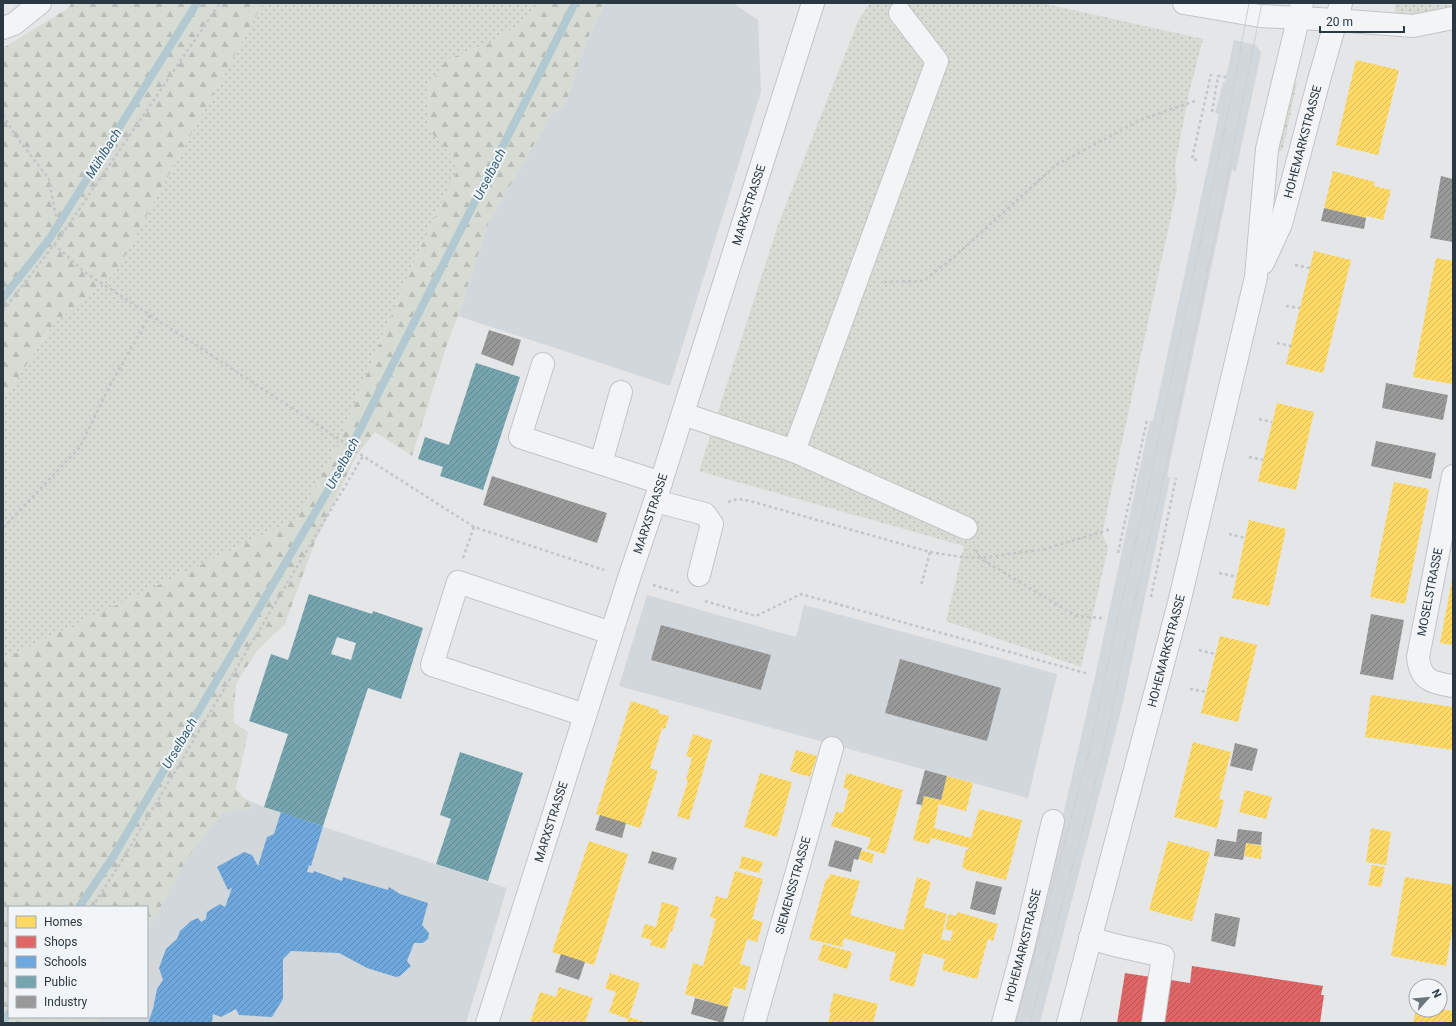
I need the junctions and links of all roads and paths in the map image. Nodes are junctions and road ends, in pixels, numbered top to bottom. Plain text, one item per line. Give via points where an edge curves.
1 (40, 3) edge
2 (220, 3) edge
3 (813, 3) edge
4 (1184, 3) edge
5 (1300, 11) edge
6 (1339, 11) edge
7 (900, 13) dead end
8 (1453, 18) edge
9 (3, 28) edge
10 (1211, 74) dead end
11 (1226, 77) dead end
12 (1195, 101) dead end
13 (1212, 112) dead end
14 (3, 115) edge
15 (1197, 160) dead end
16 (63, 233) junction
17 (54, 244) junction
18 (1295, 265) dead end
19 (1310, 268) dead end
20 (1256, 277) junction
21 (856, 283) junction
22 (1286, 306) dead end
23 (1300, 308) dead end
24 (3, 311) edge
25 (150, 315) junction
26 (1277, 343) dead end
27 (1291, 346) dead end
28 (543, 364) dead end
29 (621, 392) dead end
30 (682, 414) junction
31 (1259, 419) dead end
32 (1147, 420) dead end
33 (1272, 422) dead end
34 (794, 452) junction
35 (363, 456) junction
36 (1249, 457) dead end
37 (1263, 460) dead end
38 (601, 463) junction
39 (1453, 476) edge
40 (1176, 478) dead end
41 (658, 492) junction
42 (705, 514) junction
43 (474, 527) junction
44 (3, 528) edge
45 (966, 528) dead end
46 (1111, 529) dead end
47 (1229, 534) dead end
48 (1245, 538) dead end
49 (930, 552) junction
50 (1118, 553) dead end
51 (980, 558) junction
52 (1219, 573) dead end
53 (699, 575) dead end
54 (1237, 577) dead end
55 (629, 578) junction
56 (458, 582) junction
57 (922, 586) dead end
58 (681, 594) dead end
59 (1151, 597) dead end
60 (704, 600) dead end
61 (1102, 618) dead end
62 (611, 633) junction
63 (1200, 650) dead end
64 (1215, 654) dead end
65 (1089, 674) dead end
66 (1453, 686) edge
67 (1190, 689) dead end
68 (1206, 692) dead end
69 (585, 715) junction
70 (832, 748) dead end
71 (1053, 821) dead end
72 (93, 906) edge
73 (1090, 938) junction
74 (487, 1023) edge
75 (754, 1023) edge
76 (1003, 1023) edge
77 (1068, 1023) edge
78 (1153, 1023) edge

1 - 9 street via 14,24
2 - 16 path
3 - 30 street, MARXSTRASSE
4 - 5 street via 1247,14
5 - 6 street
5 - 20 street, HOHEMARKSTRASSE via 1267,150
6 - 8 street via 1413,26
6 - 20 street, HOHEMARKSTRASSE via 1281,224
7 - 21 street via 938,61
10 - 15 path via 1192,158
11 - 13 path via 1218,76
12 - 21 path via 1142,119 1056,164 954,258 923,281
14 - 16 path via 49,179 56,217
16 - 17 path
17 - 24 path
17 - 25 path via 83,271
18 - 19 path
20 - 73 street, HOHEMARKSTRASSE via 1179,603
21 - 34 street
22 - 23 path
25 - 35 path
25 - 44 path via 107,391 80,447
26 - 27 path
28 - 38 street via 520,437
29 - 38 street
30 - 34 street
30 - 41 street, MARXSTRASSE
31 - 33 path
32 - 50 path
34 - 45 street
35 - 43 path
35 - 72 path
36 - 37 path
38 - 41 street
39 - 66 street, MOSELSTRASSE via 1418,657 1419,668 1426,678
40 - 59 path
41 - 42 street
41 - 55 street, MARXSTRASSE
42 - 49 path via 723,503 738,499 750,501
42 - 53 street via 712,524
43 - 55 path
43 - 56 path
46 - 51 path via 1045,549
47 - 48 path
49 - 51 path
49 - 57 path
51 - 61 path via 1076,616
52 - 54 path
55 - 58 path
55 - 62 street, MARXSTRASSE
56 - 62 street
56 - 69 street via 432,665
60 - 65 path via 756,616 801,594
62 - 69 street, MARXSTRASSE
63 - 64 path
67 - 68 path
69 - 74 street, MARXSTRASSE
70 - 75 street, SIEMENSSTRASSE
71 - 76 street, HOHEMARKSTRASSE
73 - 77 street, HOHEMARKSTRASSE
73 - 78 street via 1163,956

